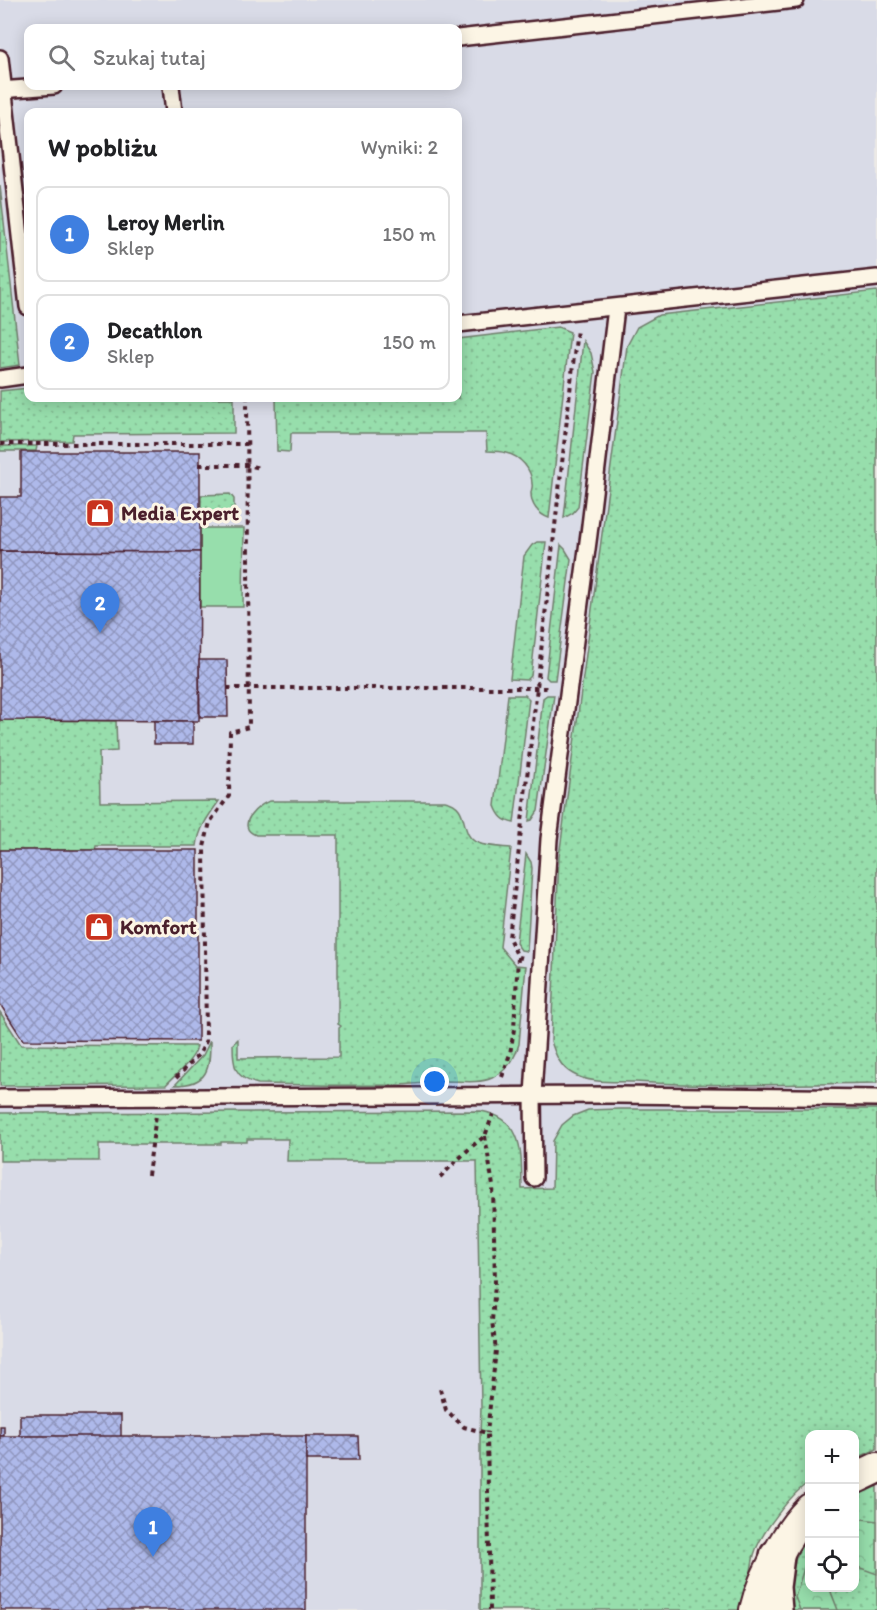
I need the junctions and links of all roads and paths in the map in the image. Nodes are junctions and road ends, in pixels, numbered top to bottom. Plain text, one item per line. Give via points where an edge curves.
1 (796, 0) edge
2 (462, 38) edge
3 (0, 58) edge
4 (24, 88) edge
5 (2, 90) edge
6 (171, 90) edge
7 (174, 108) edge
8 (24, 274) edge
9 (877, 278) edge
10 (616, 308) junction
11 (578, 312) junction
12 (462, 324) edge
13 (24, 376) edge
14 (0, 379) edge
15 (247, 402) edge
16 (0, 444) edge
17 (248, 444) junction
18 (199, 465) dead end
19 (247, 465) junction
20 (260, 468) dead end
21 (227, 688) dead end
22 (249, 688) junction
23 (538, 688) junction
24 (568, 688) junction
25 (541, 961) junction
26 (533, 1095) junction
27 (170, 1097) junction
28 (0, 1098) edge
29 (877, 1098) edge
30 (485, 1136) dead end
31 (148, 1175) dead end
32 (534, 1178) dead end
33 (440, 1389) dead end
34 (487, 1433) junction
35 (877, 1468) edge
36 (859, 1477) edge
37 (805, 1514) edge
38 (777, 1556) junction
39 (490, 1610) edge
40 (755, 1610) edge
41 (775, 1610) edge

1 - 2 lane
3 - 5 lane
4 - 5 lane
5 - 8 lane
6 - 7 lane
9 - 10 lane
10 - 11 lane
10 - 24 lane
11 - 12 lane
11 - 23 path
13 - 14 lane
15 - 17 path
16 - 17 path
17 - 19 path
18 - 19 path
19 - 20 path
19 - 22 path
21 - 22 path
22 - 23 path
22 - 27 path via 249,727 230,732 229,796 210,822 204,847 206,1041 171,1084
23 - 24 path
23 - 25 path via 509,938 518,957
24 - 25 lane via 549,840
25 - 26 lane
26 - 27 lane
26 - 29 lane
26 - 32 lane
27 - 28 lane
27 - 31 path via 156,1114
30 - 34 path via 493,1186 492,1321 496,1350
33 - 34 path via 446,1410 464,1427
34 - 39 path
35 - 36 street
37 - 38 street via 790,1531
38 - 40 street
38 - 41 main road

